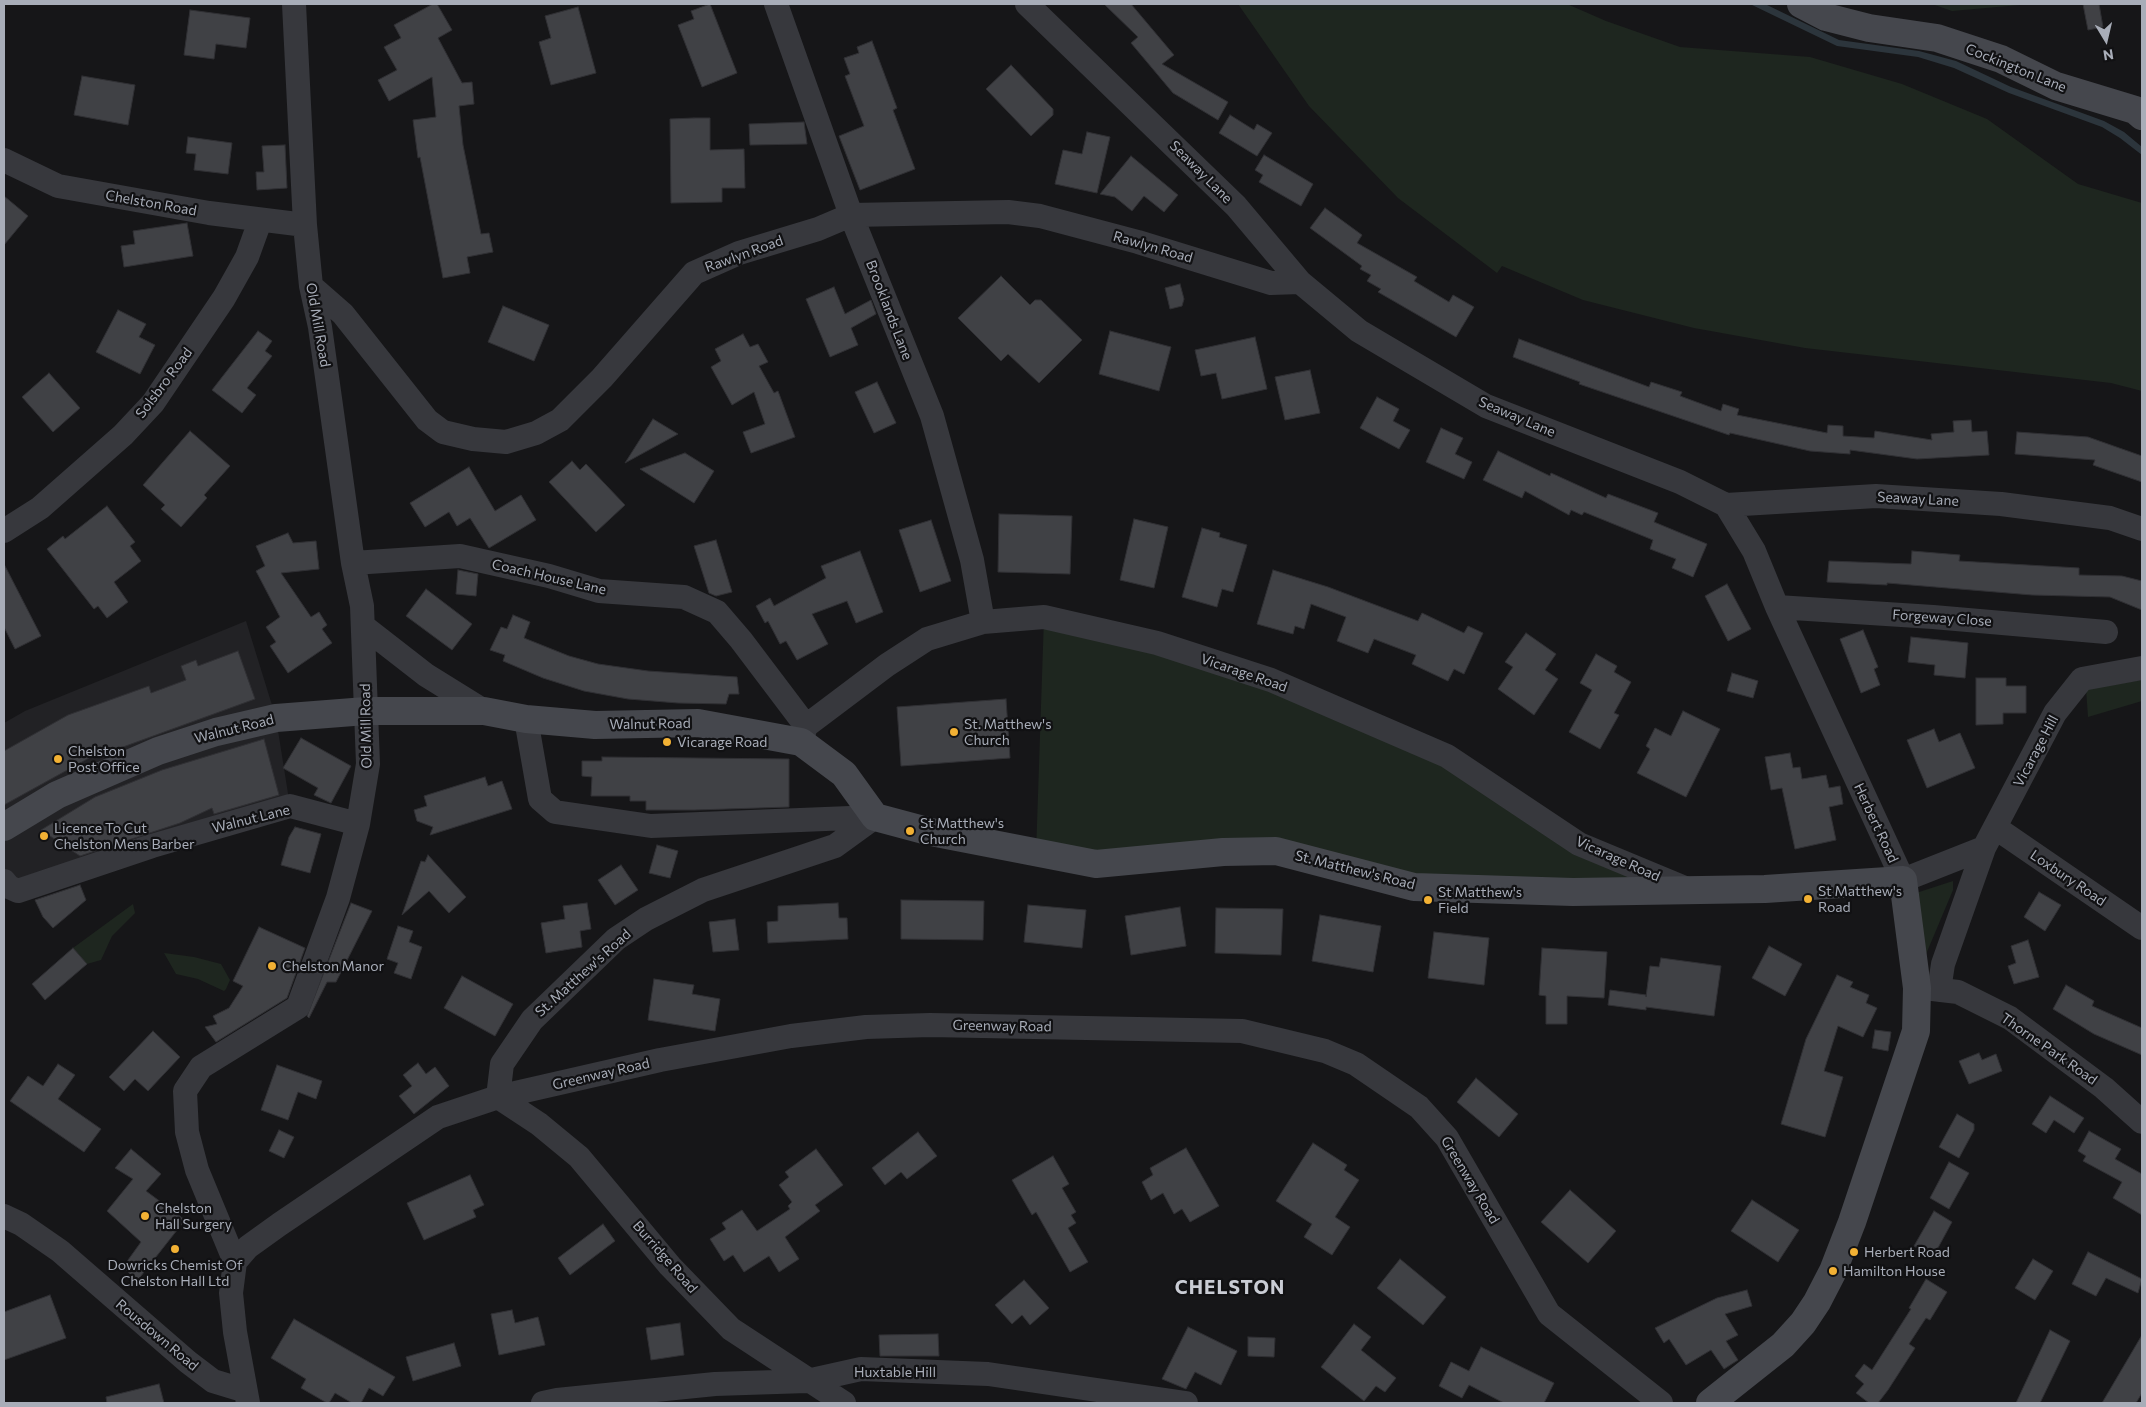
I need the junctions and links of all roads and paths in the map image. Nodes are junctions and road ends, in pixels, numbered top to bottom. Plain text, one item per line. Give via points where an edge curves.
1 (294, 4) edge
2 (776, 4) edge
3 (1027, 4) edge
4 (1801, 4) edge
5 (2142, 116) edge
6 (4, 160) edge
7 (851, 215) junction
8 (260, 221) junction
9 (305, 225) junction
10 (1300, 282) junction
11 (311, 286) junction
12 (1726, 506) junction
13 (2142, 529) edge
14 (4, 531) edge
15 (353, 563) junction
16 (1777, 607) junction
17 (983, 622) junction
18 (363, 626) junction
19 (2106, 632) dead end
20 (2142, 668) edge
21 (366, 711) junction
22 (484, 711) junction
23 (526, 719) junction
24 (803, 734) junction
25 (875, 817) junction
26 (358, 824) junction
27 (4, 827) edge
28 (1990, 838) junction
29 (1903, 880) junction
30 (4, 881) edge
31 (1685, 888) junction
32 (2142, 928) edge
33 (1928, 989) junction
34 (498, 1097) junction
35 (2142, 1122) edge
36 (4, 1216) edge
37 (235, 1262) junction
38 (807, 1381) junction
39 (246, 1394) edge
40 (543, 1403) edge
41 (844, 1403) edge
42 (1186, 1403) edge
43 (1661, 1403) edge
44 (1710, 1403) edge

1 - 9 street, Old Mill Road
2 - 7 street, Brooklands Lane
3 - 10 street, Seaway Lane via 1236,206
4 - 5 street, Cockington Lane via 1826,17 1869,28 1937,38 2001,59 2056,86 2135,110
6 - 8 street, Chelston Road via 58,186
7 - 10 street, Rawlyn Road via 1008,212 1032,215 1138,242 1271,283
7 - 11 street, Rawlyn Road via 818,229 739,253 694,273 560,420 536,433 506,442 443,432 427,420 343,314
7 - 17 street, Brooklands Lane via 932,416 972,560
8 - 9 street, Chelston Road
8 - 14 street, Solsbro Road via 248,256 153,403 123,435 40,508
9 - 11 street, Old Mill Road
10 - 12 street, Seaway Lane via 1359,331 1486,406 1680,482
11 - 15 street, Old Mill Road
12 - 13 street, Seaway Lane via 1876,496 2001,504 2110,518
12 - 16 street, Herbert Road via 1754,551
15 - 18 street, Old Mill Road
15 - 24 street, Coach House Lane via 460,556 599,591 684,597 717,612 742,640
16 - 19 street, Forgeway Close
16 - 29 street, Herbert Road
17 - 24 street, Vicarage Road via 927,638 887,665
17 - 31 street, Vicarage Road via 1044,617 1157,643 1271,680 1447,756 1579,844
18 - 21 street, Old Mill Road
18 - 22 street, Walnut Road via 426,675
20 - 28 street, Vicarage Hill via 2082,679 2054,713
21 - 22 street, Walnut Road
21 - 26 street, Old Mill Road via 368,764
21 - 27 street, Walnut Road via 276,718 216,732 158,751 66,791
22 - 23 street, Walnut Road
23 - 24 street, Walnut Road via 595,725 698,723
23 - 25 street via 540,799 554,812 651,826
24 - 25 street, Walnut Road via 844,774
25 - 31 street, St. Matthew's Road via 931,832 1096,864 1223,852 1276,851 1414,886 1573,892
25 - 34 street, St. Matthew's Road via 835,846 703,890 646,918 616,939 532,1020 502,1064
26 - 30 street, Walnut Lane via 290,806 152,846 18,890
26 - 37 street, Old Mill Road via 338,898 298,1007 201,1067 185,1091 186,1132 197,1170
28 - 29 street
28 - 32 street, Loxbury Road
28 - 33 street, Vicarage Hill via 1944,964
29 - 31 street, St. Matthew's Road via 1765,889
29 - 33 street, Herbert Road
33 - 35 street, Thorne Park Road via 1958,992 2010,1018 2104,1088
33 - 44 street, Herbert Road via 1852,1222 1817,1302 1783,1345
34 - 37 street, Greenway Road via 438,1117 280,1224 248,1247
34 - 38 street, Burridge Road via 539,1124 579,1157 670,1266 731,1329
34 - 43 street, Greenway Road via 660,1060 790,1036 866,1027 930,1025 1242,1031 1325,1051 1356,1064 1419,1107 1446,1138 1549,1314
36 - 39 street, Rousdown Road via 60,1251 213,1382
37 - 39 street, Old Mill Road via 231,1293
38 - 40 street, Huxtable Hill via 722,1383
38 - 41 street, Burridge Road
38 - 42 street, Huxtable Hill via 861,1369 988,1374

